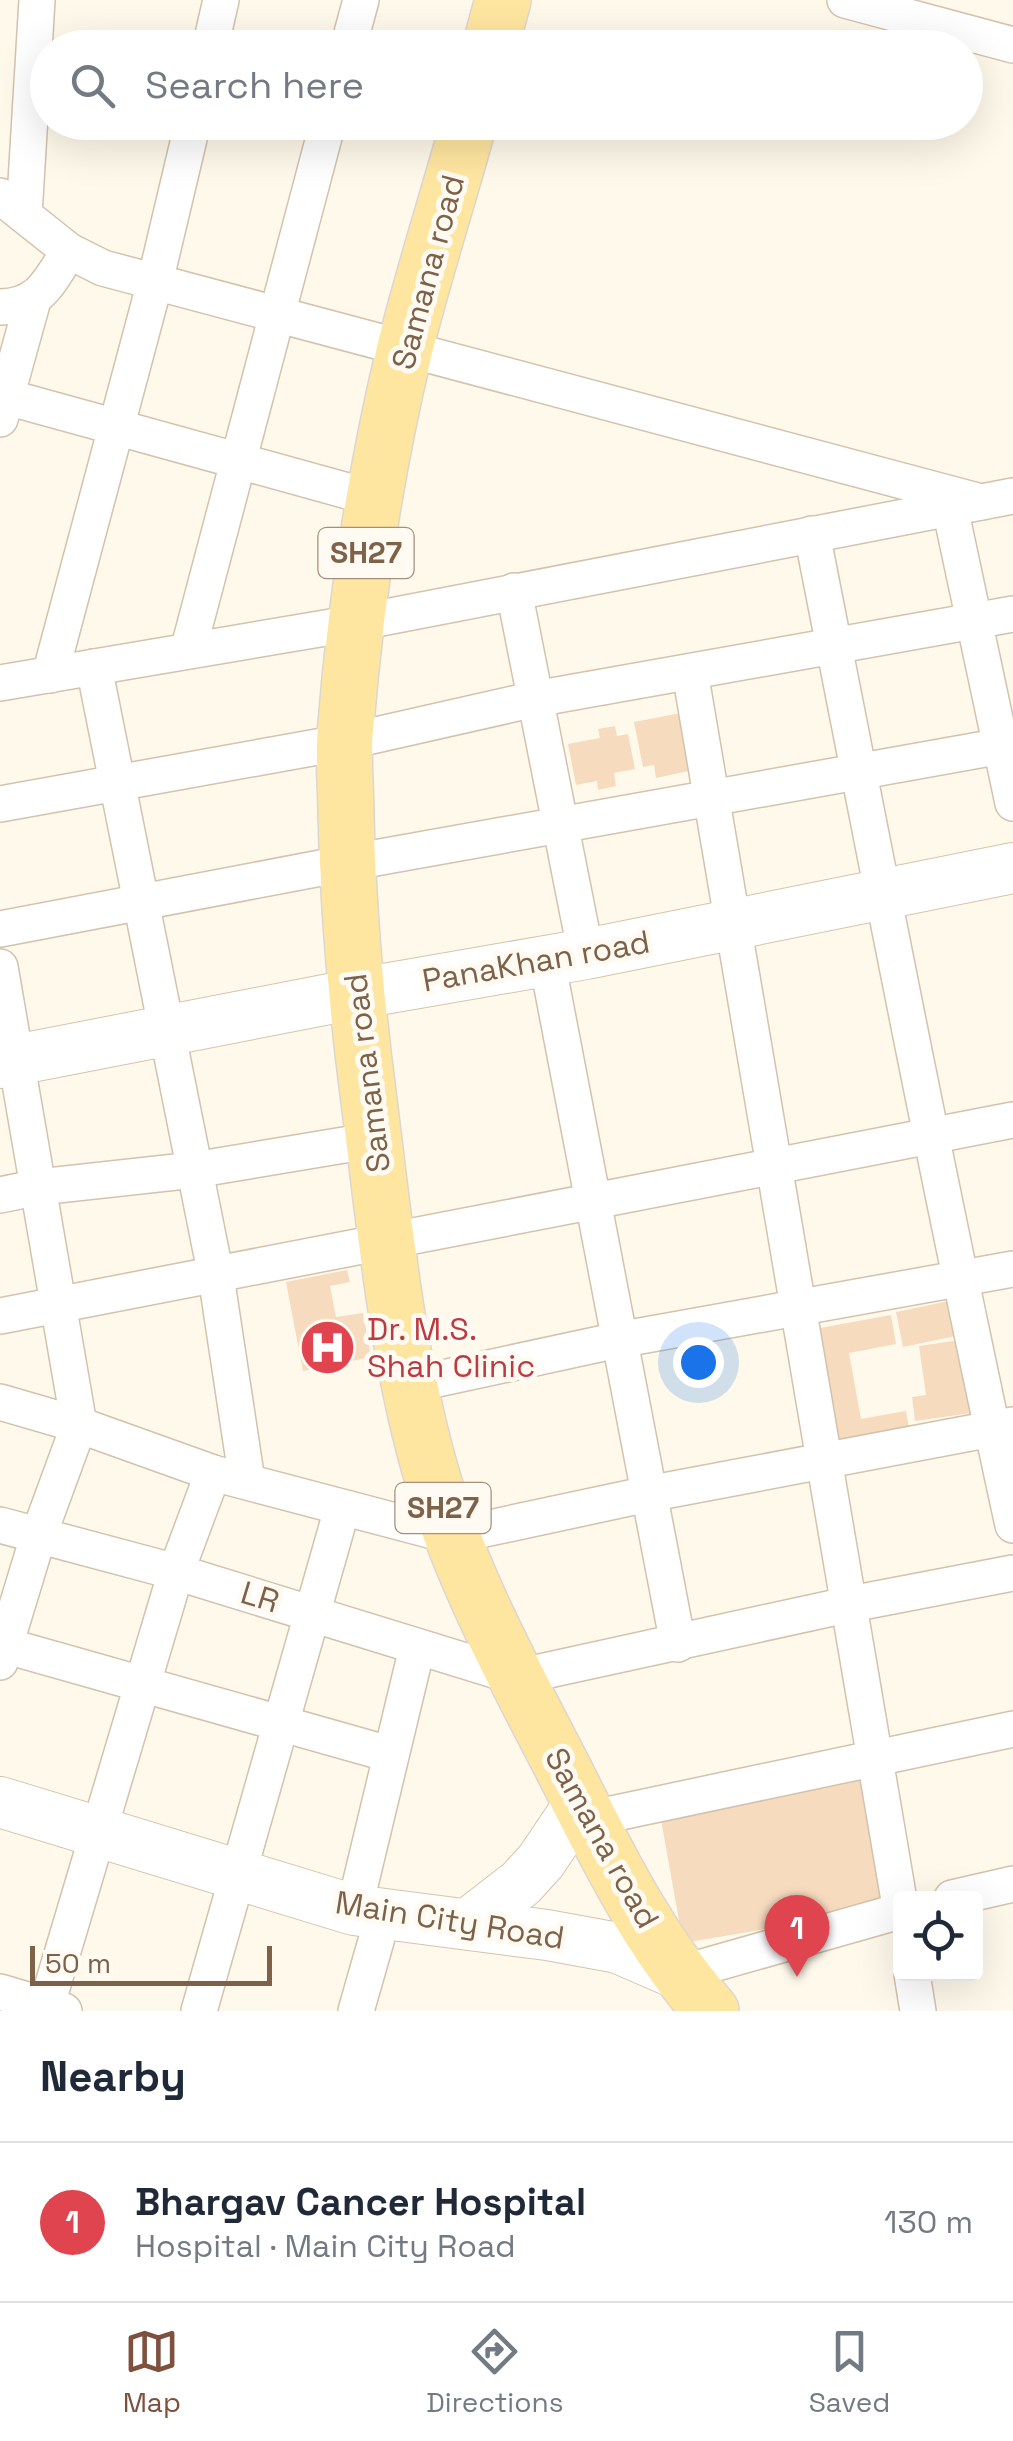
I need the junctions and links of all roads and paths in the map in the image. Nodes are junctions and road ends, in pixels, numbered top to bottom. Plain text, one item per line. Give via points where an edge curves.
1 (37, 0) edge
2 (221, 0) edge
3 (361, 0) edge
4 (503, 0) edge
5 (846, 0) edge
6 (33, 30) edge
7 (214, 30) edge
8 (353, 30) edge
9 (495, 30) edge
10 (957, 30) edge
11 (983, 37) edge
12 (1013, 45) edge
13 (30, 57) edge
14 (188, 140) edge
15 (323, 140) edge
16 (464, 140) edge
17 (12, 205) edge
18 (70, 251) junction
19 (156, 282) junction
20 (17, 303) edge
21 (277, 314) junction
22 (405, 351) junction
23 (2, 404) edge
24 (116, 427) junction
25 (240, 460) junction
26 (373, 498) junction
27 (981, 502) edge
28 (812, 534) junction
29 (514, 591) junction
30 (1013, 614) edge
31 (974, 621) junction
32 (355, 623) junction
33 (834, 646) junction
34 (188, 651) junction
35 (94, 667) junction
36 (690, 672) junction
37 (50, 675) junction
38 (0, 683) edge
39 (536, 699) junction
40 (345, 742) junction
41 (1007, 745) edge
42 (859, 772) junction
43 (118, 782) junction
44 (711, 798) junction
45 (1013, 803) edge
46 (0, 804) edge
47 (561, 826) junction
48 (347, 863) junction
49 (1013, 868) edge
50 (883, 894) junction
51 (139, 901) junction
52 (733, 924) junction
53 (0, 929) edge
54 (567, 957) junction
55 (0, 968) edge
56 (355, 994) junction
57 (169, 1032) junction
58 (9, 1061) edge
59 (1013, 1120) edge
60 (930, 1136) junction
61 (374, 1140) junction
62 (774, 1167) junction
63 (194, 1170) junction
64 (39, 1187) junction
65 (0, 1195) edge
66 (592, 1202) junction
67 (387, 1240) junction
68 (1013, 1269) edge
69 (216, 1276) junction
70 (959, 1278) junction
71 (60, 1304) junction
72 (798, 1307) junction
73 (0, 1316) edge
74 (618, 1340) junction
75 (410, 1385) junction
76 (0, 1402) edge
77 (79, 1424) junction
78 (1004, 1427) edge
79 (825, 1462) junction
80 (213, 1473) junction
81 (248, 1481) junction
82 (648, 1494) junction
83 (342, 1509) junction
84 (1013, 1524) edge
85 (0, 1525) edge
86 (38, 1536) junction
87 (452, 1536) junction
88 (176, 1572) junction
89 (1013, 1573) edge
90 (850, 1604) junction
91 (314, 1614) junction
92 (678, 1644) junction
93 (418, 1648) junction
94 (2, 1650) edge
95 (517, 1677) junction
96 (141, 1684) junction
97 (281, 1724) junction
98 (1013, 1729) edge
99 (389, 1754) junction
100 (875, 1756) junction
101 (0, 1802) edge
102 (584, 1811) junction
103 (96, 1831) junction
104 (236, 1874) junction
105 (1013, 1884) edge
106 (897, 1891) edge
107 (982, 1891) edge
108 (369, 1912) junction
109 (893, 1912) edge
110 (468, 1924) junction
111 (913, 1981) edge
112 (0, 1992) edge
113 (694, 1992) edge
114 (52, 2009) edge
115 (198, 2011) edge
116 (356, 2011) edge
117 (918, 2011) edge

1 - 6 street
2 - 7 street
3 - 8 street
4 - 9 main road
5 - 10 street
11 - 12 street
13 - 17 street
14 - 19 street
15 - 21 street
16 - 22 main road, Samana road / SH27
17 - 18 street
18 - 19 street via 102,268
18 - 20 street
19 - 21 street
19 - 24 street
20 - 23 street
21 - 22 street
21 - 25 street
22 - 26 main road, Samana road / SH27
22 - 27 street
23 - 24 street
24 - 25 street
24 - 37 street
25 - 26 street
25 - 34 street
26 - 32 main road, Samana road / SH27
27 - 28 street
27 - 31 street
28 - 29 street
28 - 33 street
29 - 32 street
29 - 39 street
30 - 31 street
31 - 33 street
31 - 41 street
32 - 34 street
32 - 40 main road, Samana road / SH27
33 - 36 street
33 - 42 street
34 - 35 street
35 - 37 street
35 - 43 street
36 - 39 street
36 - 44 street
37 - 38 street
39 - 40 street
39 - 47 street
40 - 43 street
40 - 48 main road, Samana road / SH27
41 - 42 street
41 - 45 street
42 - 44 street
42 - 50 street
43 - 46 street
43 - 51 street
44 - 47 street
44 - 52 street
47 - 48 street
47 - 54 street
48 - 51 street
48 - 56 main road, Samana road / SH27
49 - 50 street, PanaKhan road
50 - 52 street, PanaKhan road
50 - 60 street
51 - 53 street
51 - 57 street
52 - 54 street, PanaKhan road
52 - 62 street
54 - 56 street, PanaKhan road
54 - 66 street
55 - 58 street
56 - 57 street, PanaKhan road
56 - 61 main road, Samana road / SH27
57 - 58 street, PanaKhan road
57 - 63 street
58 - 64 street
59 - 60 street
60 - 62 street
60 - 70 street
61 - 63 street
61 - 67 main road, Samana road / SH27
62 - 66 street
62 - 72 street
63 - 64 street
63 - 69 street
64 - 65 street
64 - 71 street
66 - 67 street
66 - 74 street
67 - 69 street
67 - 75 main road, Samana road / SH27
68 - 70 street
69 - 71 street
69 - 81 street
70 - 72 street
70 - 78 street
71 - 73 street
71 - 77 street
72 - 74 street
72 - 79 street
74 - 75 street
74 - 82 street
75 - 87 main road, Samana road / SH27
76 - 77 street
77 - 80 street
77 - 86 street
78 - 79 street
78 - 84 street
79 - 82 street
79 - 90 street
80 - 81 street
80 - 88 street
81 - 83 street
82 - 87 street
82 - 92 street
83 - 87 street
83 - 91 street
85 - 86 street, LR
86 - 88 street, LR
86 - 94 street
87 - 95 main road, Samana road / SH27
88 - 91 street, LR
88 - 96 street
89 - 90 street
90 - 92 street
90 - 100 street
91 - 93 street, LR
91 - 97 street
92 - 95 street
93 - 95 street, LR
93 - 99 street
94 - 96 street
95 - 102 main road, Samana road / SH27
96 - 97 street
96 - 103 street
97 - 99 street
97 - 104 street
98 - 100 street
99 - 108 street
100 - 102 street
100 - 106 street
101 - 103 street, Main City Road
102 - 110 street via 521,1883
102 - 113 main road, Samana road / SH27
103 - 104 street, Main City Road
103 - 114 street
104 - 108 street, Main City Road
104 - 115 street
105 - 107 street
108 - 110 street, Main City Road
108 - 116 street
109 - 113 street
110 - 113 street, Main City Road via 618,1948
111 - 117 street
112 - 114 street

